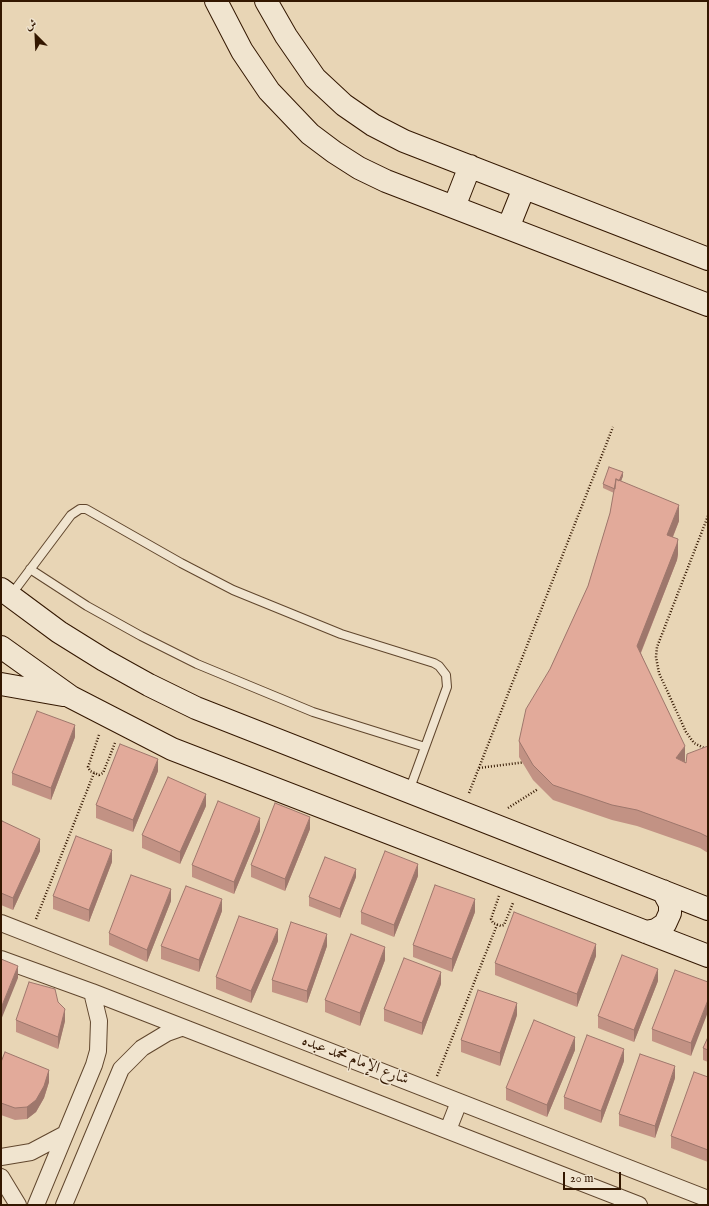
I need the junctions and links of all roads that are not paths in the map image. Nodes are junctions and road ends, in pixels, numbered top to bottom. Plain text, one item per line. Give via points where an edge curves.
1 (216, 1) edge
2 (266, 1) edge
3 (470, 166) junction
4 (524, 188) junction
5 (454, 207) junction
6 (508, 228) junction
7 (707, 257) edge
8 (708, 305) edge
9 (30, 569) junction
10 (6, 592) edge
11 (1, 647) edge
12 (1, 684) edge
13 (72, 697) junction
14 (425, 747) junction
15 (409, 791) junction
16 (663, 891) junction
17 (708, 908) edge
18 (1, 923) edge
19 (646, 932) junction
20 (708, 956) edge
21 (1, 959) edge
22 (92, 992) junction
23 (182, 1028) junction
24 (94, 1065) junction
25 (118, 1076) junction
26 (459, 1102) junction
27 (448, 1130) junction
28 (65, 1134) junction
29 (1, 1157) edge
30 (1, 1177) edge
31 (708, 1199) edge
32 (18, 1205) edge
33 (36, 1205) edge
34 (64, 1205) edge
35 (639, 1205) edge

1 - 5 main road via 255,71 289,114 310,134 359,168
2 - 3 main road via 315,78 344,105 404,141
3 - 4 main road
3 - 5 main road
4 - 6 main road
4 - 7 main road
5 - 6 main road
6 - 8 main road
9 - 10 lane
9 - 14 lane via 87,606 198,664 313,712
9 - 14 lane via 71,516 80,509 86,509 181,563 240,592 341,634 434,663 443,670 448,681
10 - 15 main road via 59,632 104,660 190,705
11 - 13 main road
12 - 13 main road
13 - 19 main road via 172,749 510,888
14 - 15 lane
15 - 16 main road
16 - 17 main road
16 - 19 main road via 670,904 670,913 665,924 656,930
18 - 26 street, شارع الإمام محمد عبده
19 - 20 main road
21 - 22 street, شارع الإمام محمد عبده
22 - 23 street, شارع الإمام محمد عبده
22 - 24 street via 99,1029 98,1051
23 - 25 street via 167,1033 142,1048
23 - 27 street, شارع الإمام محمد عبده
24 - 25 street
24 - 28 street
25 - 34 street
26 - 27 street
26 - 31 street, شارع الإمام محمد عبده
27 - 35 street, شارع الإمام محمد عبده
28 - 29 street via 32,1152
28 - 33 street
30 - 32 street

